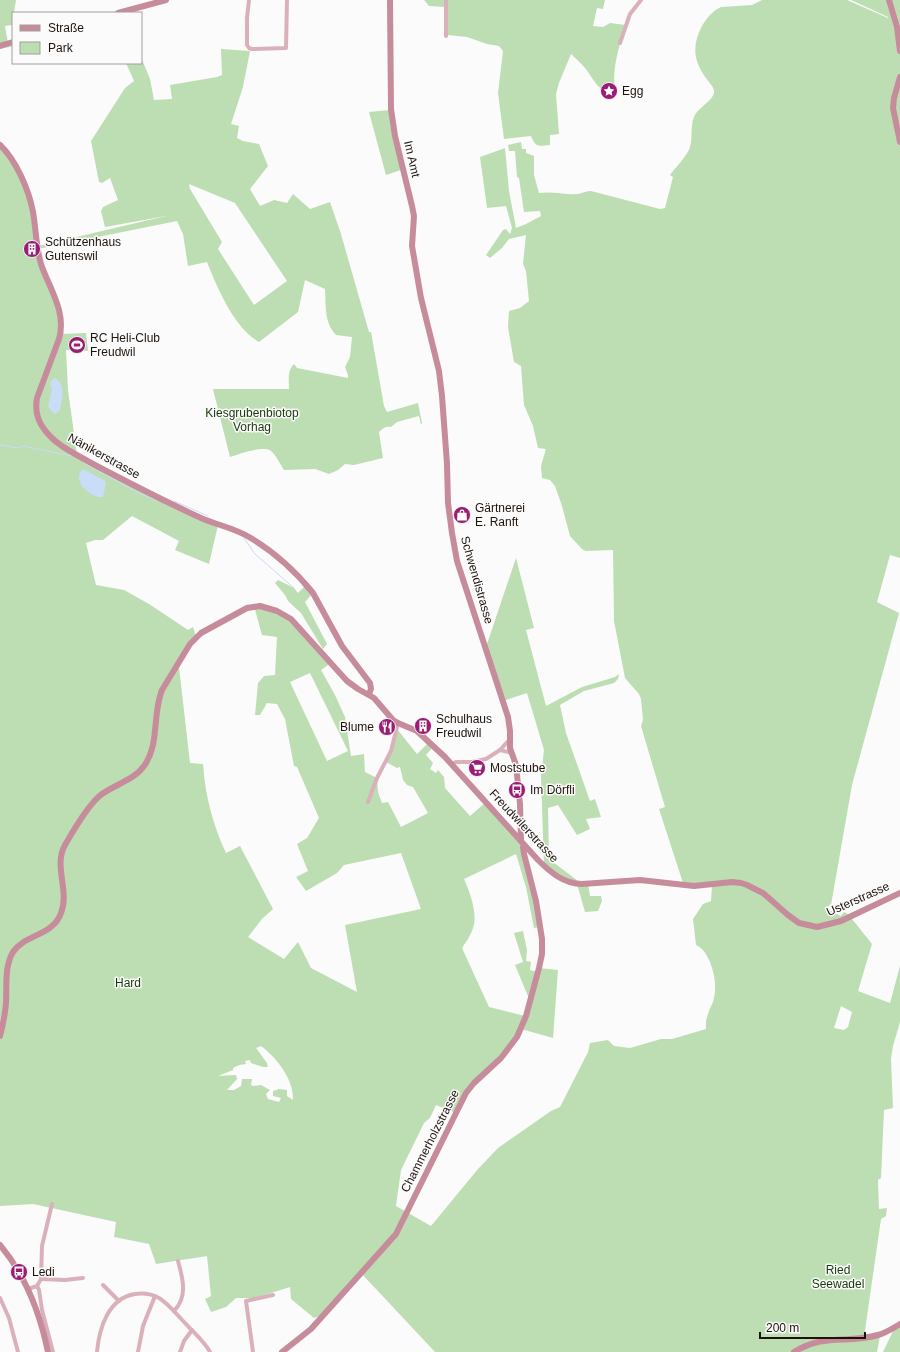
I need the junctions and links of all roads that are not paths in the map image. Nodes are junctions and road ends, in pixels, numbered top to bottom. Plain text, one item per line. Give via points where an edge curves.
1 (166, 0) edge
2 (249, 0) edge
3 (287, 0) edge
4 (390, 0) edge
5 (446, 0) edge
6 (641, 0) edge
7 (889, 0) edge
8 (122, 12) edge
9 (446, 36) dead end
10 (12, 42) edge
11 (620, 43) dead end
12 (0, 46) edge
13 (900, 51) edge
14 (900, 77) edge
15 (900, 142) edge
16 (0, 145) edge
17 (427, 322) joint
18 (369, 694) junction
19 (398, 723) junction
20 (510, 739) junction
21 (500, 750) junction
22 (512, 753) junction
23 (452, 764) junction
24 (368, 802) dead end
25 (522, 843) junction
26 (900, 892) edge
27 (763, 893) joint
28 (0, 1036) edge
29 (52, 1204) dead end
30 (0, 1245) edge
31 (178, 1261) dead end
32 (83, 1278) dead end
33 (41, 1279) junction
34 (103, 1285) dead end
35 (37, 1286) junction
36 (28, 1289) junction
37 (273, 1295) dead end
38 (155, 1296) junction
39 (0, 1298) edge
40 (119, 1301) junction
41 (174, 1311) junction
42 (900, 1324) edge
43 (192, 1330) junction
44 (18, 1352) edge
45 (48, 1352) edge
46 (53, 1352) edge
47 (97, 1352) edge
48 (138, 1352) edge
49 (180, 1352) edge
50 (210, 1352) edge
51 (253, 1352) edge
52 (282, 1352) edge
53 (794, 1352) edge

1 - 8 street
2 - 3 street via 247,44 252,49 286,48
4 - 17 street, Im Amt via 390,109 414,216 412,246
5 - 9 street
6 - 11 street via 630,14
7 - 13 street via 896,22
10 - 12 street
14 - 15 street via 893,108
16 - 18 street, Nänikerstrasse via 16,164 32,205 40,259 61,319 62,330 37,398 37,416 42,428 56,442 78,456 180,508 248,537 274,555 312,593 342,646 368,681 371,687
17 - 20 street, Schwendistrasse via 439,371 448,503 454,547 508,717
18 - 19 street, Freudwilerstrasse
18 - 28 street, Freudwilerstrasse via 358,690 347,681 291,619 277,611 260,606 247,608 196,637 162,690 153,746 144,766 133,777 96,798 63,848 60,861 64,903 61,914 51,928 19,946 11,958
19 - 23 street, Freudwilerstrasse via 417,731
19 - 24 street via 391,751 376,778
20 - 21 street
20 - 22 street, Schwendistrasse
21 - 22 street
21 - 23 street via 481,761
22 - 25 street, Schwendistrasse via 516,765
23 - 25 street, Freudwilerstrasse
25 - 27 street, Freudwilerstrasse via 550,871 564,880 577,884 640,880 700,886 732,882 747,885
25 - 52 street, Chammerholzstrasse via 536,901 542,946 521,1029 507,1051 466,1093 396,1234 310,1328
26 - 27 street, Usterstrasse via 841,921 817,927 793,919
29 - 33 street via 42,1246
30 - 36 street
31 - 41 street via 184,1290 182,1299
32 - 33 street
33 - 35 street
34 - 40 street
35 - 36 street
35 - 46 street
36 - 45 street via 40,1318
37 - 51 street via 246,1301
38 - 40 street via 137,1294
38 - 41 street
38 - 48 street via 143,1326
39 - 44 street via 9,1318
40 - 47 street via 106,1319
41 - 43 street
42 - 53 street via 879,1335 820,1341
43 - 49 street
43 - 50 street

